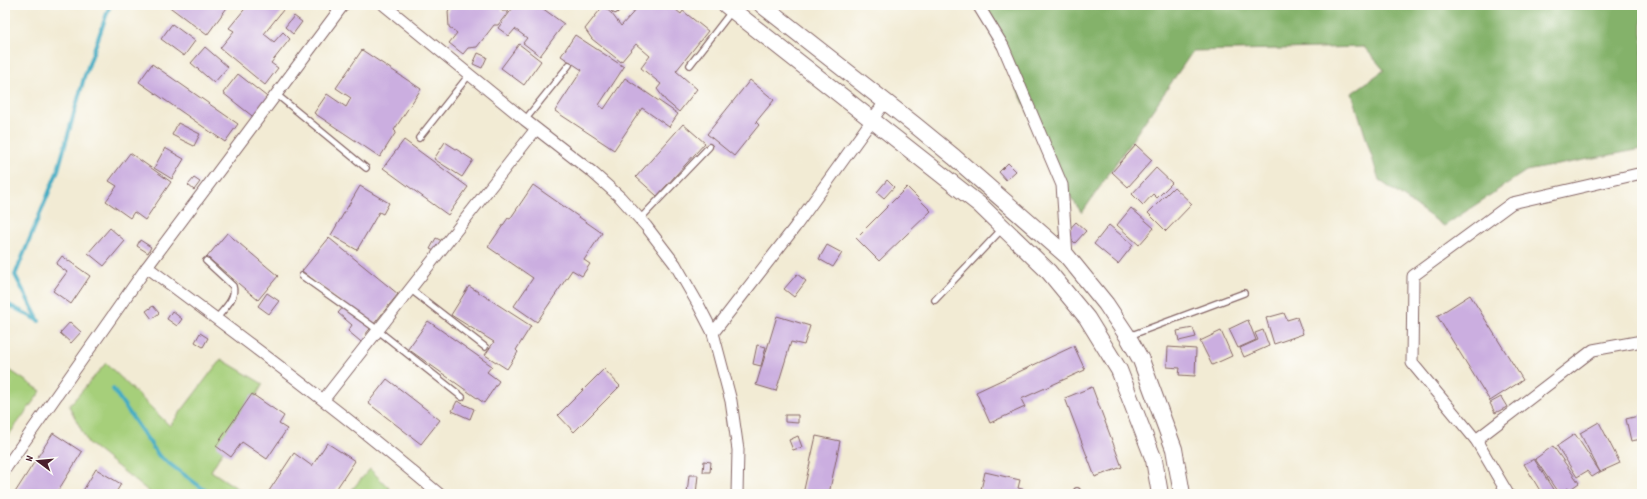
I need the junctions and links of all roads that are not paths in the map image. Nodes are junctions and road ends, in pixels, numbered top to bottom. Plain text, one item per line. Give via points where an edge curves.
1 (343, 5) edge
2 (384, 5) edge
3 (762, 5) edge
4 (978, 5) edge
5 (729, 8) edge
6 (569, 64) dead end
7 (690, 65) dead end
8 (469, 74) junction
9 (276, 94) junction
10 (885, 102) junction
11 (525, 120) junction
12 (872, 120) junction
13 (536, 129) junction
14 (419, 138) dead end
15 (709, 147) dead end
16 (366, 168) dead end
17 (1642, 174) edge
18 (640, 219) junction
19 (1004, 228) junction
20 (1067, 256) junction
21 (206, 261) dead end
22 (146, 267) junction
23 (302, 276) dead end
24 (410, 289) junction
25 (1244, 293) dead end
26 (935, 300) dead end
27 (216, 319) junction
28 (378, 331) junction
29 (713, 333) junction
30 (1128, 336) junction
31 (1642, 341) edge
32 (485, 347) dead end
33 (462, 397) dead end
34 (324, 399) junction
35 (1476, 440) junction
36 (5, 470) edge
37 (439, 494) edge
38 (737, 494) edge
39 (1160, 494) edge
40 (1182, 494) edge
41 (1508, 494) edge

1 - 9 street
2 - 8 street
3 - 10 street
4 - 20 street via 1002,46 1062,185
5 - 7 lane
5 - 12 street
6 - 11 lane
8 - 11 street
8 - 14 lane
9 - 16 lane
9 - 22 street
10 - 12 street
10 - 20 street via 954,157
11 - 13 street
12 - 19 street via 948,178
12 - 29 street via 795,227
13 - 18 street via 592,172
13 - 24 street
15 - 18 lane
17 - 35 street via 1512,202 1413,276 1412,363
18 - 29 street via 675,264
19 - 26 lane
19 - 39 street via 1049,272 1087,318 1119,370 1154,460
20 - 30 street
21 - 27 lane via 235,290 233,298
22 - 27 street
22 - 36 street
23 - 28 lane
24 - 28 street
24 - 32 lane
25 - 30 lane
27 - 34 street
28 - 33 lane
28 - 34 street
29 - 38 street via 731,401 738,450
30 - 40 street via 1141,360 1174,449
31 - 35 street via 1593,350
34 - 37 street
35 - 41 street

